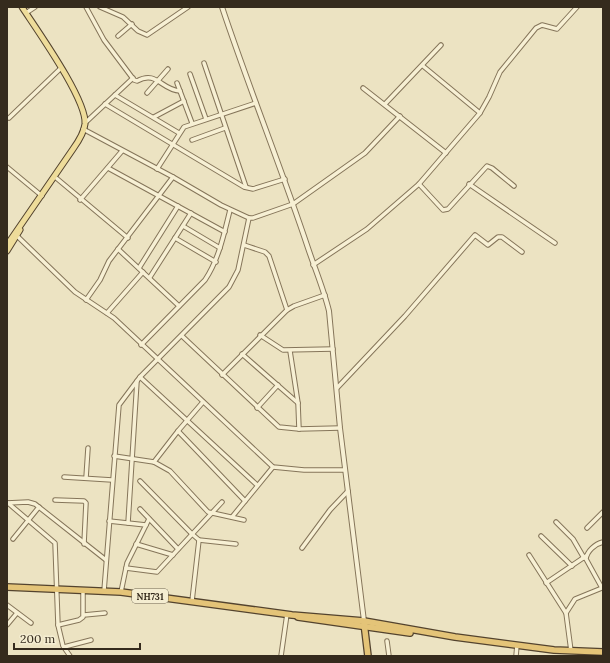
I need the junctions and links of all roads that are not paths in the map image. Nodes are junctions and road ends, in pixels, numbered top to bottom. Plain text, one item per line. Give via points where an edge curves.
1 (22, 7) edge
2 (35, 7) edge
3 (86, 7) edge
4 (100, 7) edge
5 (188, 7) edge
6 (222, 7) edge
7 (577, 7) edge
8 (26, 13) junction
9 (132, 24) junction
10 (118, 36) dead end
11 (441, 45) dead end
12 (204, 63) dead end
13 (423, 66) junction
14 (60, 68) junction
15 (168, 69) dead end
16 (190, 74) dead end
17 (133, 78) junction
18 (158, 81) junction
19 (177, 83) dead end
20 (363, 88) dead end
21 (180, 91) junction
22 (147, 93) dead end
23 (114, 95) junction
24 (184, 101) junction
25 (256, 103) junction
26 (105, 104) junction
27 (385, 104) junction
28 (480, 113) junction
29 (220, 114) junction
30 (400, 116) junction
31 (9, 118) dead end
32 (154, 118) junction
33 (206, 119) junction
34 (85, 123) junction
35 (192, 123) junction
36 (225, 128) junction
37 (84, 130) junction
38 (179, 133) junction
39 (192, 140) dead end
40 (172, 145) junction
41 (122, 151) junction
42 (446, 153) junction
43 (7, 168) edge
44 (108, 168) junction
45 (157, 169) junction
46 (55, 177) junction
47 (173, 177) junction
48 (284, 179) junction
49 (419, 184) junction
50 (469, 184) junction
51 (514, 186) dead end
52 (246, 187) junction
53 (160, 195) junction
54 (42, 196) junction
55 (80, 200) junction
56 (293, 204) junction
57 (178, 206) junction
58 (230, 210) junction
59 (191, 213) junction
60 (249, 218) junction
61 (183, 226) junction
62 (225, 232) junction
63 (16, 234) junction
64 (128, 238) junction
65 (175, 238) junction
66 (554, 243) dead end
67 (7, 245) edge
68 (244, 245) junction
69 (220, 248) junction
70 (118, 249) junction
71 (7, 251) edge
72 (522, 252) dead end
73 (216, 262) junction
74 (313, 265) junction
75 (139, 268) junction
76 (143, 272) junction
77 (150, 277) junction
78 (325, 295) junction
79 (86, 300) junction
80 (179, 306) junction
81 (287, 310) junction
82 (108, 313) junction
83 (260, 335) junction
84 (182, 336) junction
85 (141, 345) junction
86 (333, 349) junction
87 (290, 351) junction
88 (242, 354) junction
89 (157, 360) junction
90 (222, 375) junction
91 (138, 378) junction
92 (278, 385) junction
93 (337, 388) junction
94 (203, 402) junction
95 (298, 403) junction
96 (256, 408) junction
97 (188, 420) junction
98 (340, 428) junction
99 (299, 429) junction
100 (178, 431) junction
101 (88, 448) dead end
102 (114, 456) junction
103 (131, 458) junction
104 (154, 462) junction
105 (273, 466) junction
106 (345, 470) junction
107 (64, 477) dead end
108 (86, 478) junction
109 (112, 480) junction
110 (140, 481) dead end
111 (257, 485) junction
112 (348, 491) junction
113 (55, 500) dead end
114 (245, 501) junction
115 (222, 502) dead end
116 (7, 503) edge
117 (39, 507) junction
118 (140, 509) dead end
119 (603, 512) edge
120 (211, 514) junction
121 (232, 517) junction
122 (149, 519) junction
123 (244, 520) dead end
124 (28, 521) junction
125 (109, 521) junction
126 (556, 522) dead end
127 (128, 523) junction
128 (146, 525) junction
129 (587, 528) dead end
130 (192, 534) junction
131 (541, 536) dead end
132 (13, 539) dead end
133 (199, 540) junction
134 (603, 542) edge
135 (84, 544) junction
136 (136, 544) junction
137 (236, 544) dead end
138 (302, 548) dead end
139 (178, 549) junction
140 (173, 555) junction
141 (529, 555) dead end
142 (585, 557) junction
143 (106, 560) junction
144 (572, 566) junction
145 (126, 568) junction
146 (546, 583) junction
147 (7, 587) edge
148 (56, 589) junction
149 (83, 590) junction
150 (104, 591) junction
151 (121, 592) junction
152 (192, 601) junction
153 (7, 605) edge
154 (105, 613) dead end
155 (566, 613) junction
156 (17, 614) junction
157 (84, 615) junction
158 (290, 615) junction
159 (31, 623) dead end
160 (7, 624) edge
161 (364, 624) junction
162 (58, 625) junction
163 (91, 640) dead end
164 (387, 641) dead end
165 (517, 645) junction
166 (64, 647) junction
167 (571, 651) junction
168 (603, 652) edge
169 (70, 656) edge
170 (281, 656) edge
171 (368, 656) edge
172 (389, 656) edge
173 (516, 656) edge

1 - 8 main road
2 - 8 street
3 - 17 street via 104,40
4 - 9 street
5 - 9 street via 150,34 143,33
6 - 25 street
7 - 28 street via 557,29 542,24 536,28 500,72
8 - 14 main road
9 - 10 street
11 - 13 street
12 - 29 street
13 - 27 street
13 - 28 street
14 - 31 street
14 - 34 main road via 81,104
15 - 18 street
16 - 33 street
17 - 18 street via 137,81 147,77
17 - 23 street
18 - 21 street via 170,90
18 - 22 street
19 - 21 street
20 - 27 street
21 - 24 street
23 - 26 street
23 - 32 street
24 - 32 street
24 - 35 street
25 - 29 street
25 - 48 street
26 - 34 street
26 - 40 street
27 - 30 street
28 - 42 street
29 - 33 street
29 - 36 street
30 - 42 street
30 - 56 street via 365,153
32 - 38 street
33 - 35 street
34 - 37 main road
35 - 38 street
36 - 39 street
36 - 52 street
37 - 41 street
37 - 46 main road
38 - 40 street
40 - 45 street
40 - 52 street
41 - 44 street
41 - 45 street
42 - 49 street
43 - 54 street
44 - 53 street
44 - 55 street
45 - 47 street
46 - 54 main road
46 - 55 street
47 - 53 street
47 - 58 street
48 - 52 street via 253,189
48 - 56 street
49 - 50 street via 443,210 448,209
49 - 74 street via 367,229
50 - 51 street via 487,166
50 - 66 street
53 - 57 street
53 - 64 street
54 - 63 main road
55 - 64 street
56 - 60 street
56 - 74 street
57 - 59 street
57 - 75 street
58 - 60 street
58 - 62 street
59 - 61 street
59 - 62 street
60 - 68 street
61 - 65 street
61 - 69 street
62 - 69 street
63 - 67 main road
63 - 71 main road
63 - 79 street
64 - 70 street
65 - 73 street
65 - 77 street
68 - 81 street via 265,252 269,256
68 - 84 street via 238,270 229,287
69 - 73 street
70 - 75 street
70 - 79 street
72 - 93 street via 502,237 488,245 475,236 415,306
73 - 80 street via 205,280
74 - 78 street
75 - 76 street
76 - 77 street
76 - 82 street
77 - 80 street
78 - 81 street
78 - 86 street
79 - 82 street
80 - 85 street
81 - 83 street
82 - 85 street
83 - 87 street via 280,350
83 - 88 street
84 - 89 street
84 - 90 street
85 - 89 street
86 - 87 street
86 - 93 street
87 - 95 street
88 - 90 street
88 - 92 street
89 - 91 street
89 - 94 street
90 - 96 street
91 - 97 street
91 - 102 street via 119,405
91 - 103 street
92 - 95 street
92 - 96 street
93 - 98 street
94 - 97 street
94 - 105 street
95 - 99 street
96 - 99 street via 279,427
97 - 100 street
97 - 111 street
98 - 99 street
98 - 106 street
100 - 104 street
100 - 114 street
101 - 108 street
102 - 103 street
102 - 109 street
103 - 104 street
103 - 127 street
104 - 120 street via 170,471
105 - 106 street via 304,470
105 - 111 street
106 - 112 street
107 - 108 street
108 - 109 street
109 - 125 street
110 - 130 street
111 - 114 street
112 - 138 street via 330,510
112 - 161 street
113 - 135 street via 86,503
114 - 121 street
115 - 120 street
116 - 117 street via 28,502
116 - 124 street
117 - 124 street
117 - 135 street
118 - 122 street
119 - 129 street
120 - 121 street
120 - 130 street
121 - 123 street
122 - 128 street
122 - 139 street
124 - 132 street
124 - 148 street via 55,543
125 - 127 street
125 - 143 street
126 - 142 street via 573,539
127 - 128 street
128 - 136 street
130 - 133 street
130 - 139 street
131 - 144 street
133 - 137 street
133 - 152 street
134 - 142 street via 597,544
135 - 143 street
136 - 140 street
136 - 145 street
139 - 140 street
140 - 145 street via 157,572
141 - 146 street
142 - 144 street
142 - 155 street via 602,588 575,599
143 - 150 street
144 - 146 street
145 - 151 street
146 - 155 street
147 - 148 highway, NH731
148 - 149 highway, NH731
148 - 162 street
149 - 150 highway, NH731
149 - 157 street
150 - 151 highway, NH731
151 - 152 highway, NH731
152 - 158 highway, NH731
153 - 156 street
154 - 157 street
155 - 167 street
156 - 159 street
156 - 160 street
157 - 162 street via 79,620
158 - 161 highway, NH731 via 304,619
158 - 170 street
161 - 165 highway, NH731 via 423,635
161 - 171 highway
162 - 166 street
163 - 166 street
164 - 172 street
165 - 167 highway, NH731
165 - 173 street
166 - 169 street
167 - 168 highway, NH731

